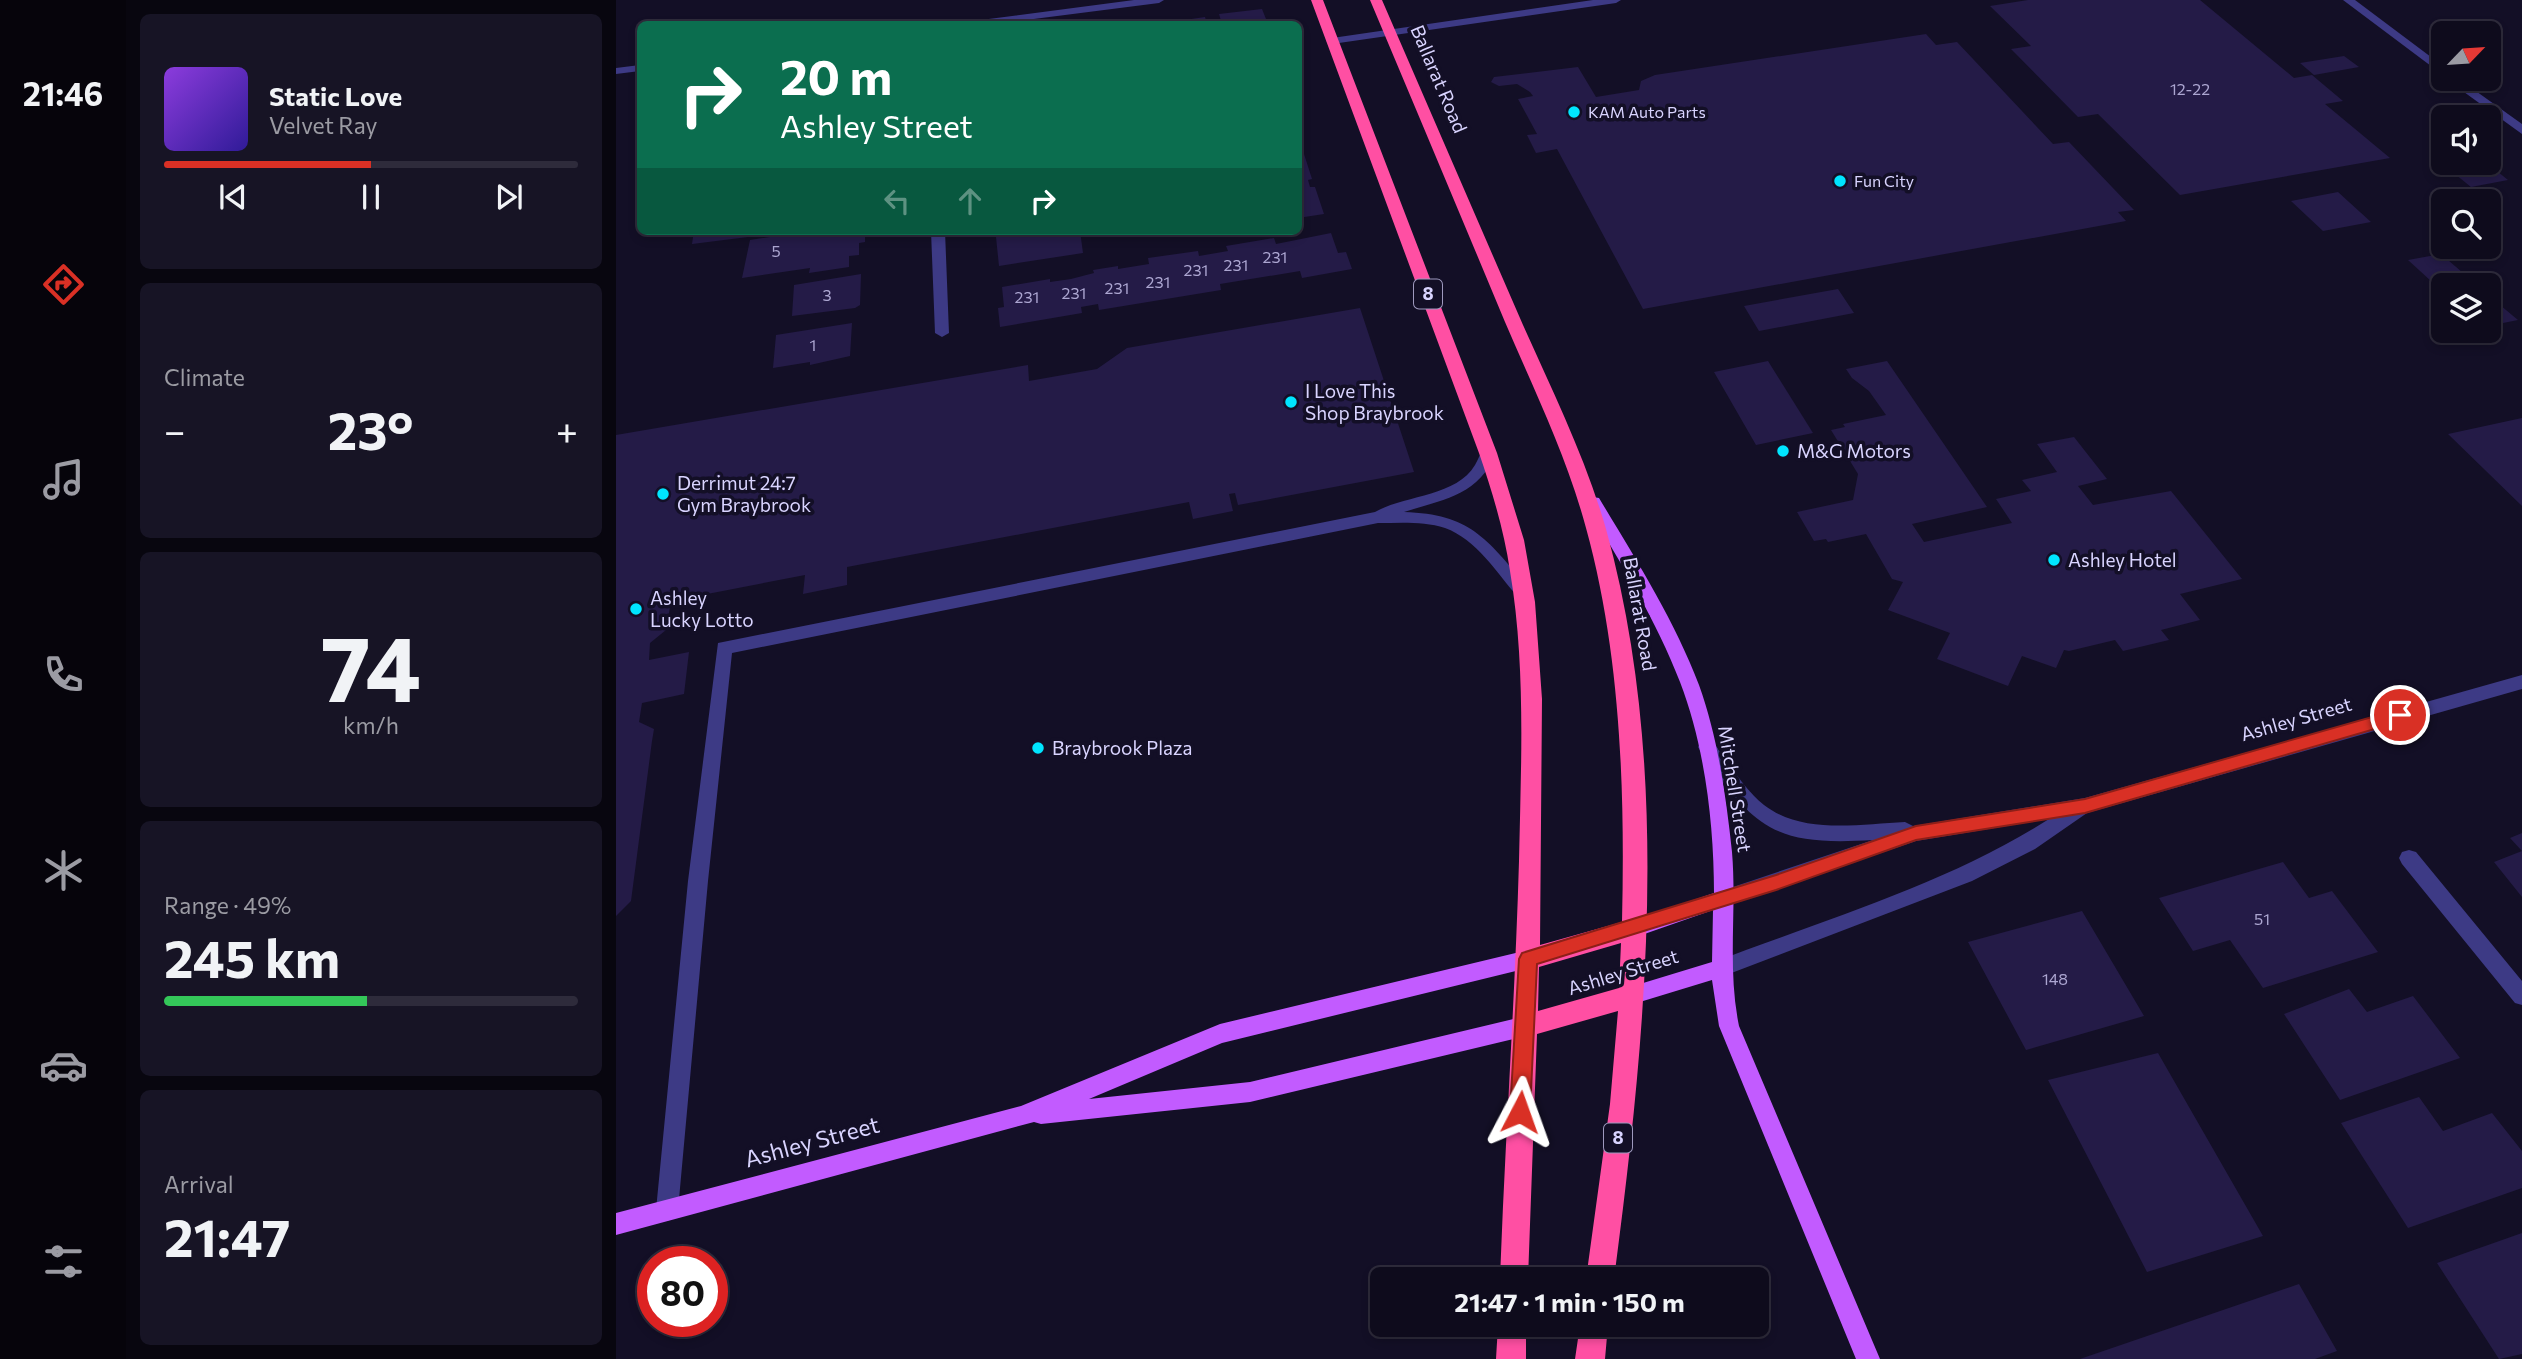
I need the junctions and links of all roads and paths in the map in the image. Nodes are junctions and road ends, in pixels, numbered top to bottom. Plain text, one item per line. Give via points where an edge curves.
1 (1159, 0) edge
2 (1317, 0) edge
3 (1376, 0) edge
4 (1616, 0) edge
5 (2348, 0) edge
6 (996, 21) edge
7 (1391, 33) junction
8 (1332, 41) junction
9 (2431, 63) edge
10 (637, 68) edge
11 (616, 71) edge
12 (2468, 91) edge
13 (2522, 130) edge
14 (938, 235) edge
15 (942, 333) dead end
16 (1488, 453) junction
17 (1581, 479) junction
18 (1378, 517) junction
19 (1523, 592) junction
20 (2522, 682) edge
21 (1705, 744) junction
22 (2085, 806) junction
23 (1932, 830) junction
24 (2409, 858) dead end
25 (1725, 898) junction
26 (1633, 929) junction
27 (1528, 959) junction
28 (1720, 968) junction
29 (1630, 996) junction
30 (2522, 996) edge
31 (1526, 1026) junction
32 (1022, 1116) junction
33 (667, 1210) junction
34 (616, 1224) edge
35 (1514, 1267) edge
36 (1602, 1267) edge
37 (1512, 1337) edge
38 (1593, 1337) edge
39 (1511, 1359) edge
40 (1590, 1359) edge
41 (1868, 1359) edge

1 - 6 street
2 - 8 highway, 8
3 - 7 highway, Ballarat Road / 8
4 - 7 street
5 - 9 street
7 - 8 street
7 - 17 highway, Ballarat Road / 8
8 - 16 highway, 8
10 - 11 street
12 - 13 street
14 - 15 street
16 - 18 street via 1480,472 1467,483
16 - 19 highway, 8 via 1510,522
17 - 21 main road, Mitchell Street via 1683,668
17 - 26 highway, Ballarat Road / 8 via 1601,544 1629,705
18 - 19 street via 1452,525 1477,542
18 - 33 street via 724,648
19 - 27 highway, 8 via 1530,673
20 - 22 street, Ashley Street
21 - 23 street via 1747,800 1781,826 1826,832
21 - 25 main road, Mitchell Street
22 - 23 street, Ashley Street
22 - 28 street, Ashley Street via 2028,843 1965,875
23 - 25 street, Ashley Street
24 - 30 street
25 - 26 main road, Ashley Street
25 - 28 main road, Mitchell Street
26 - 27 highway, Ashley Street
26 - 29 highway, Ballarat Road / 8
27 - 31 highway, 8
27 - 32 main road, Ashley Street via 1220,1034
28 - 29 main road, Ashley Street
28 - 41 main road, Mitchell Street via 1734,1040
29 - 31 highway, Ashley Street
29 - 36 highway, Ballarat Road / 8 via 1625,1082
31 - 32 main road, Ashley Street via 1250,1093
31 - 35 highway, 8
32 - 33 main road, Ashley Street
33 - 34 main road, Ashley Street
37 - 39 highway
38 - 40 highway

